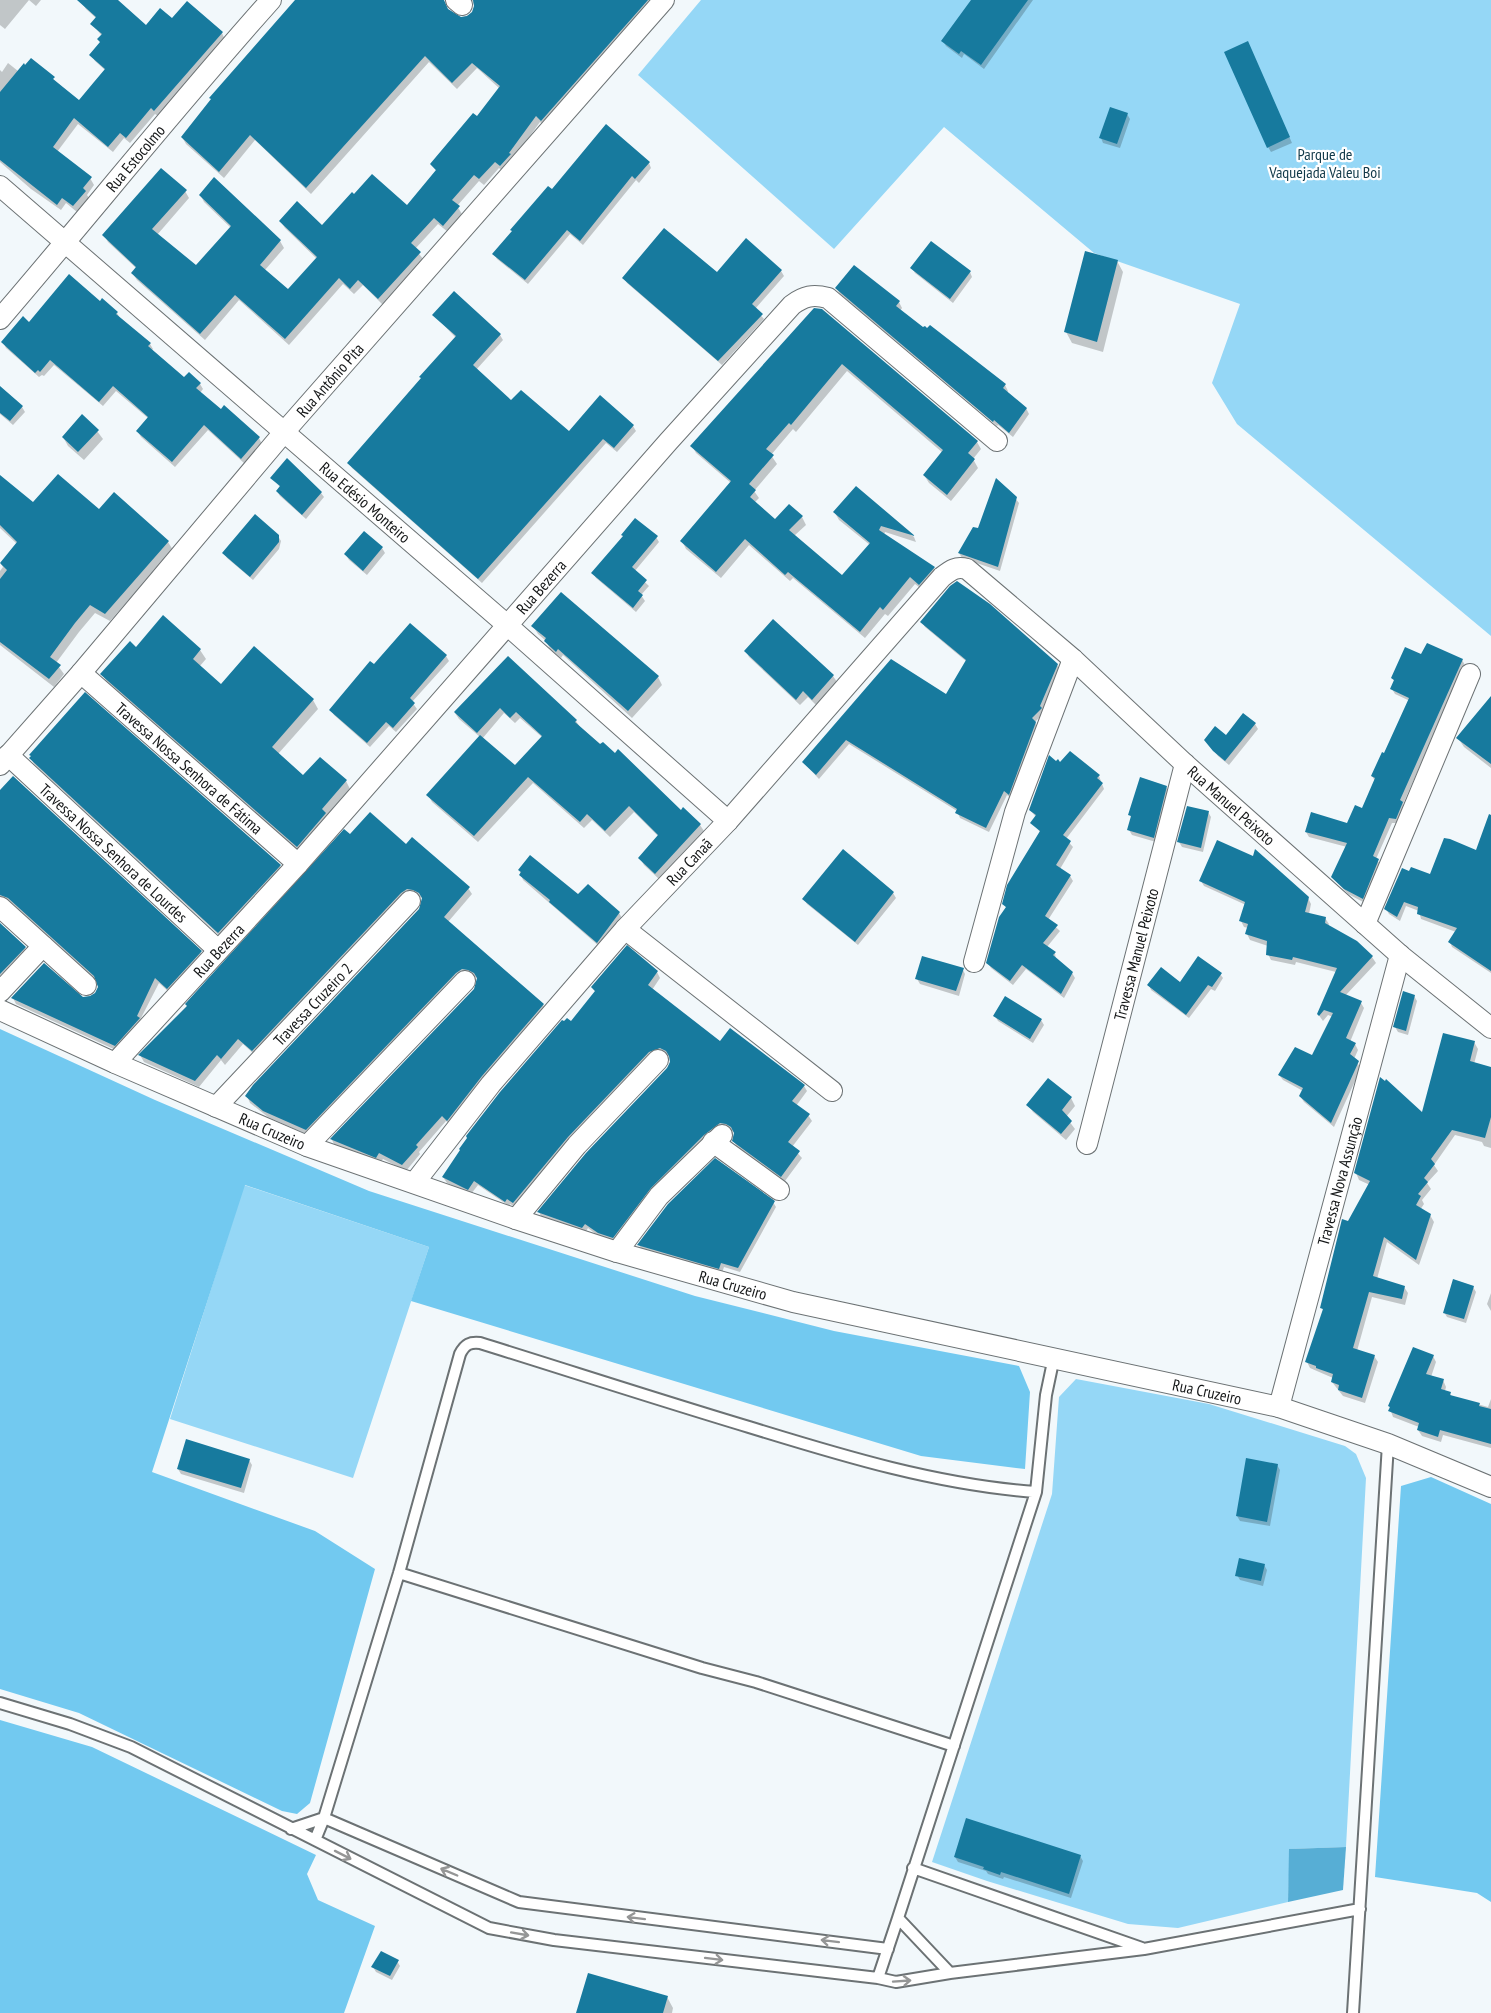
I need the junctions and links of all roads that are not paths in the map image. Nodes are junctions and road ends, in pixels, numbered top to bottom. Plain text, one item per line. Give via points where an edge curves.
1 (271, 0) edge
2 (664, 0) edge
3 (0, 186) edge
4 (65, 243) junction
5 (0, 319) edge
6 (285, 431) junction
7 (998, 441) dead end
8 (977, 578) joint
9 (507, 625) junction
10 (1072, 659) junction
11 (81, 673) junction
12 (1470, 674) dead end
13 (4, 760) edge
14 (1185, 764) junction
15 (728, 821) junction
16 (298, 864) junction
17 (410, 901) dead end
18 (0, 907) edge
19 (1365, 924) junction
20 (625, 929) junction
21 (43, 946) junction
22 (218, 950) junction
23 (1400, 955) junction
24 (974, 962) dead end
25 (465, 981) dead end
26 (86, 985) dead end
27 (0, 992) edge
28 (0, 1010) edge
29 (1491, 1029) edge
30 (658, 1060) dead end
31 (115, 1063) junction
32 (832, 1091) dead end
33 (216, 1107) junction
34 (1087, 1144) dead end
35 (307, 1146) junction
36 (415, 1182) junction
37 (779, 1190) dead end
38 (516, 1220) junction
39 (616, 1252) junction
40 (1054, 1357) junction
41 (1280, 1407) junction
42 (1388, 1444) junction
43 (1491, 1486) edge
44 (1036, 1492) junction
45 (399, 1573) junction
46 (0, 1703) edge
47 (954, 1746) junction
48 (324, 1818) junction
49 (291, 1829) junction
50 (315, 1840) junction
51 (913, 1868) junction
52 (1360, 1909) junction
53 (898, 1918) junction
54 (888, 1949) junction
55 (1144, 1949) junction
56 (950, 1973) junction
57 (878, 1978) junction
58 (1353, 2013) edge

1 - 4 street, Rua Estocolmo
2 - 6 street, Rua Antônio Pita
3 - 4 street, Rua Edésio Monteiro
4 - 5 street, Rua Estocolmo
4 - 6 street, Rua Edésio Monteiro
6 - 9 street, Rua Edésio Monteiro
6 - 11 street, Rua Antônio Pita
7 - 9 street, Rua Bezerra via 828,298 809,295 792,305 776,322
8 - 10 street, Rua Manuel Peixoto
8 - 15 street, Rua Canaã via 960,567 942,576
9 - 15 street, Rua Edésio Monteiro
9 - 16 street, Rua Bezerra
10 - 14 street, Rua Manuel Peixoto
10 - 24 street via 1015,812
11 - 13 street, Rua Antônio Pita
11 - 16 street, Travessa Nossa Senhora de Fátima
12 - 19 street
13 - 22 street, Travessa Nossa Senhora de Lourdes
14 - 19 street, Rua Manuel Peixoto
14 - 34 street, Travessa Manuel Peixoto
15 - 20 street, Rua Canaã
16 - 22 street, Rua Bezerra
17 - 33 street, Travessa Cruzeiro 2
18 - 21 street
19 - 23 street, Rua Manuel Peixoto
20 - 32 street
20 - 36 street, Rua Canaã via 491,1084
21 - 26 street
21 - 27 street
22 - 31 street, Rua Bezerra
23 - 29 street, Rua Manuel Peixoto
23 - 41 street, Travessa Nova Assunção
25 - 35 street
28 - 31 street, Rua Cruzeiro
30 - 38 street via 577,1145
31 - 33 street, Rua Cruzeiro
33 - 35 street, Rua Cruzeiro
35 - 36 street, Rua Cruzeiro
36 - 38 street, Rua Cruzeiro
37 - 39 street via 717,1139 659,1196
38 - 39 street, Rua Cruzeiro
39 - 40 street, Rua Cruzeiro via 793,1302
40 - 41 street, Rua Cruzeiro
40 - 44 lane
41 - 42 street, Rua Cruzeiro
42 - 43 street, Rua Cruzeiro
42 - 52 lane
44 - 45 lane via 938,1479 828,1451 472,1342 460,1354
44 - 47 lane
45 - 47 lane
45 - 48 lane
46 - 49 lane via 131,1747
47 - 51 lane
48 - 49 lane
48 - 50 lane
54 -> 48 lane via 519,1902
49 - 50 lane
50 -> 57 lane via 489,1928 554,1940
51 - 53 lane
51 - 55 lane
52 - 55 lane
52 - 58 lane
53 - 54 lane
53 - 56 lane
54 - 57 lane
55 - 56 lane
57 -> 56 lane via 896,1982

